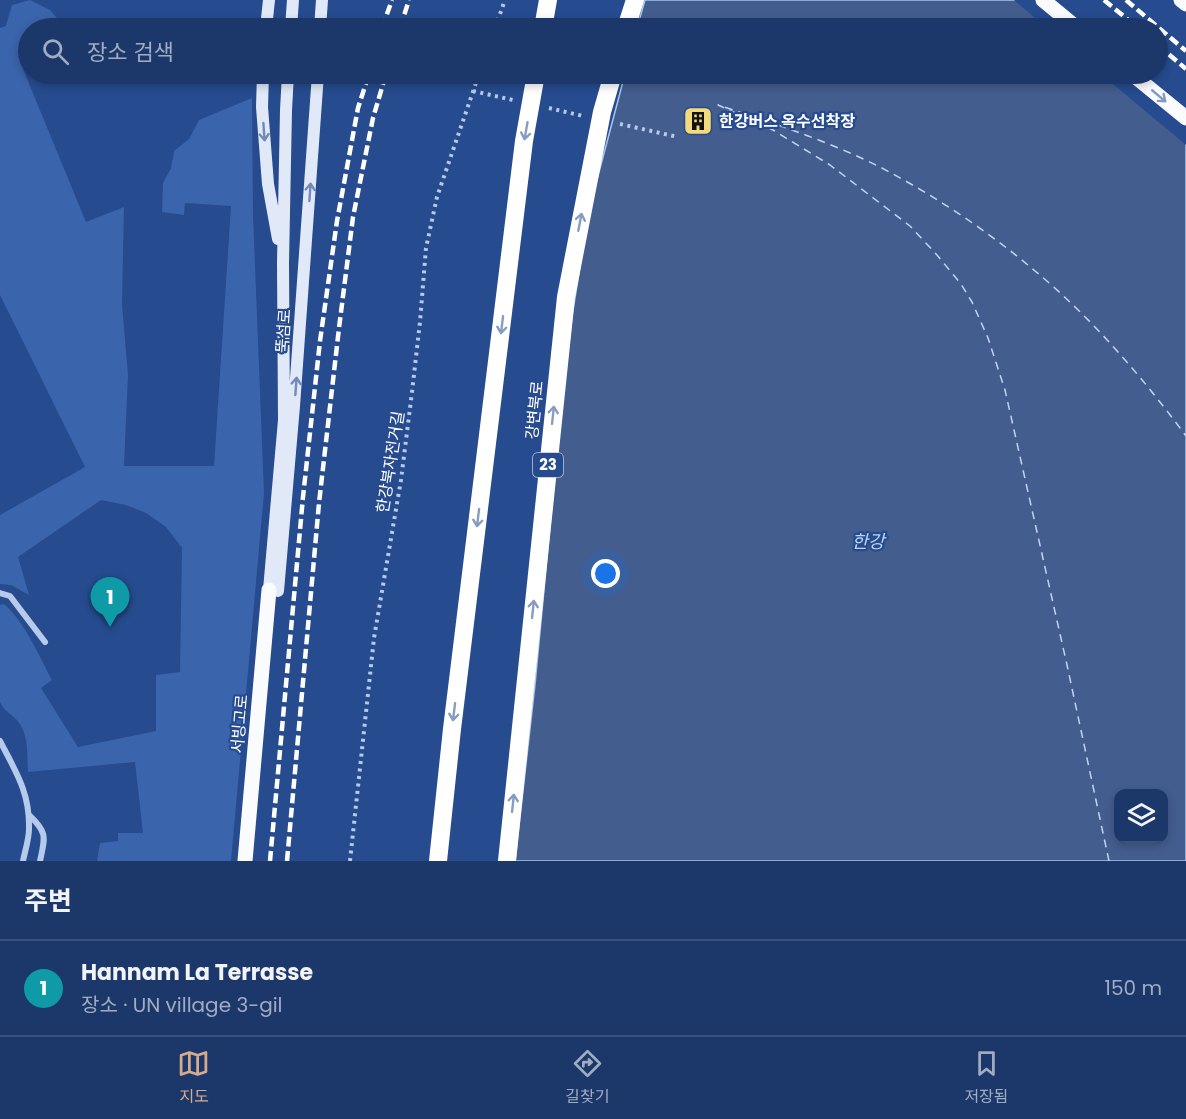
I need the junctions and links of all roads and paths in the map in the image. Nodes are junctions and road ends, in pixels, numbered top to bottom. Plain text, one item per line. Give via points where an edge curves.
1 (269, 0) edge
2 (293, 0) edge
3 (322, 0) edge
4 (505, 0) edge
5 (548, 0) edge
6 (634, 0) edge
7 (1042, 0) edge
8 (1182, 0) edge
9 (1186, 4) edge
10 (267, 18) edge
11 (292, 18) edge
12 (321, 18) edge
13 (499, 18) edge
14 (545, 18) edge
15 (629, 18) edge
16 (1064, 18) edge
17 (263, 84) edge
18 (287, 84) edge
19 (317, 84) edge
20 (475, 84) edge
21 (534, 84) edge
22 (610, 84) edge
23 (1144, 84) edge
24 (473, 91) junction
25 (518, 101) dead end
26 (541, 106) dead end
27 (586, 116) dead end
28 (1186, 118) edge
29 (609, 122) dead end
30 (678, 137) dead end
31 (283, 263) junction
32 (274, 591) junction
33 (0, 593) edge
34 (45, 642) dead end
35 (0, 741) edge
36 (29, 815) junction
37 (23, 861) edge
38 (40, 861) edge
39 (244, 861) edge
40 (255, 861) edge
41 (350, 861) edge
42 (438, 861) edge
43 (507, 861) edge

1 - 10 main road
2 - 11 main road
3 - 12 main road
4 - 13 path
5 - 14 highway
6 - 15 highway
7 - 16 main road
8 - 9 main road
17 -> 31 main road via 268,184
18 - 31 main road, 뚝섬로
32 -> 19 main road, 뚝섬로 via 296,383
20 - 24 path, 한강북자전거길
21 -> 42 highway via 524,141
43 -> 22 highway, 강변북로 / 23 via 566,297
23 -> 28 main road
24 - 25 path
24 - 41 path, 한강북자전거길 via 437,197 426,248 411,402 374,638
26 - 27 path
29 - 30 path
31 - 32 main road, 뚝섬로 via 284,420
32 - 39 main road, 서빙고로
32 - 40 main road, 서빙고로
33 - 34 street via 10,596
35 - 36 street via 23,785
36 - 37 street
36 - 38 street via 40,825 45,838

